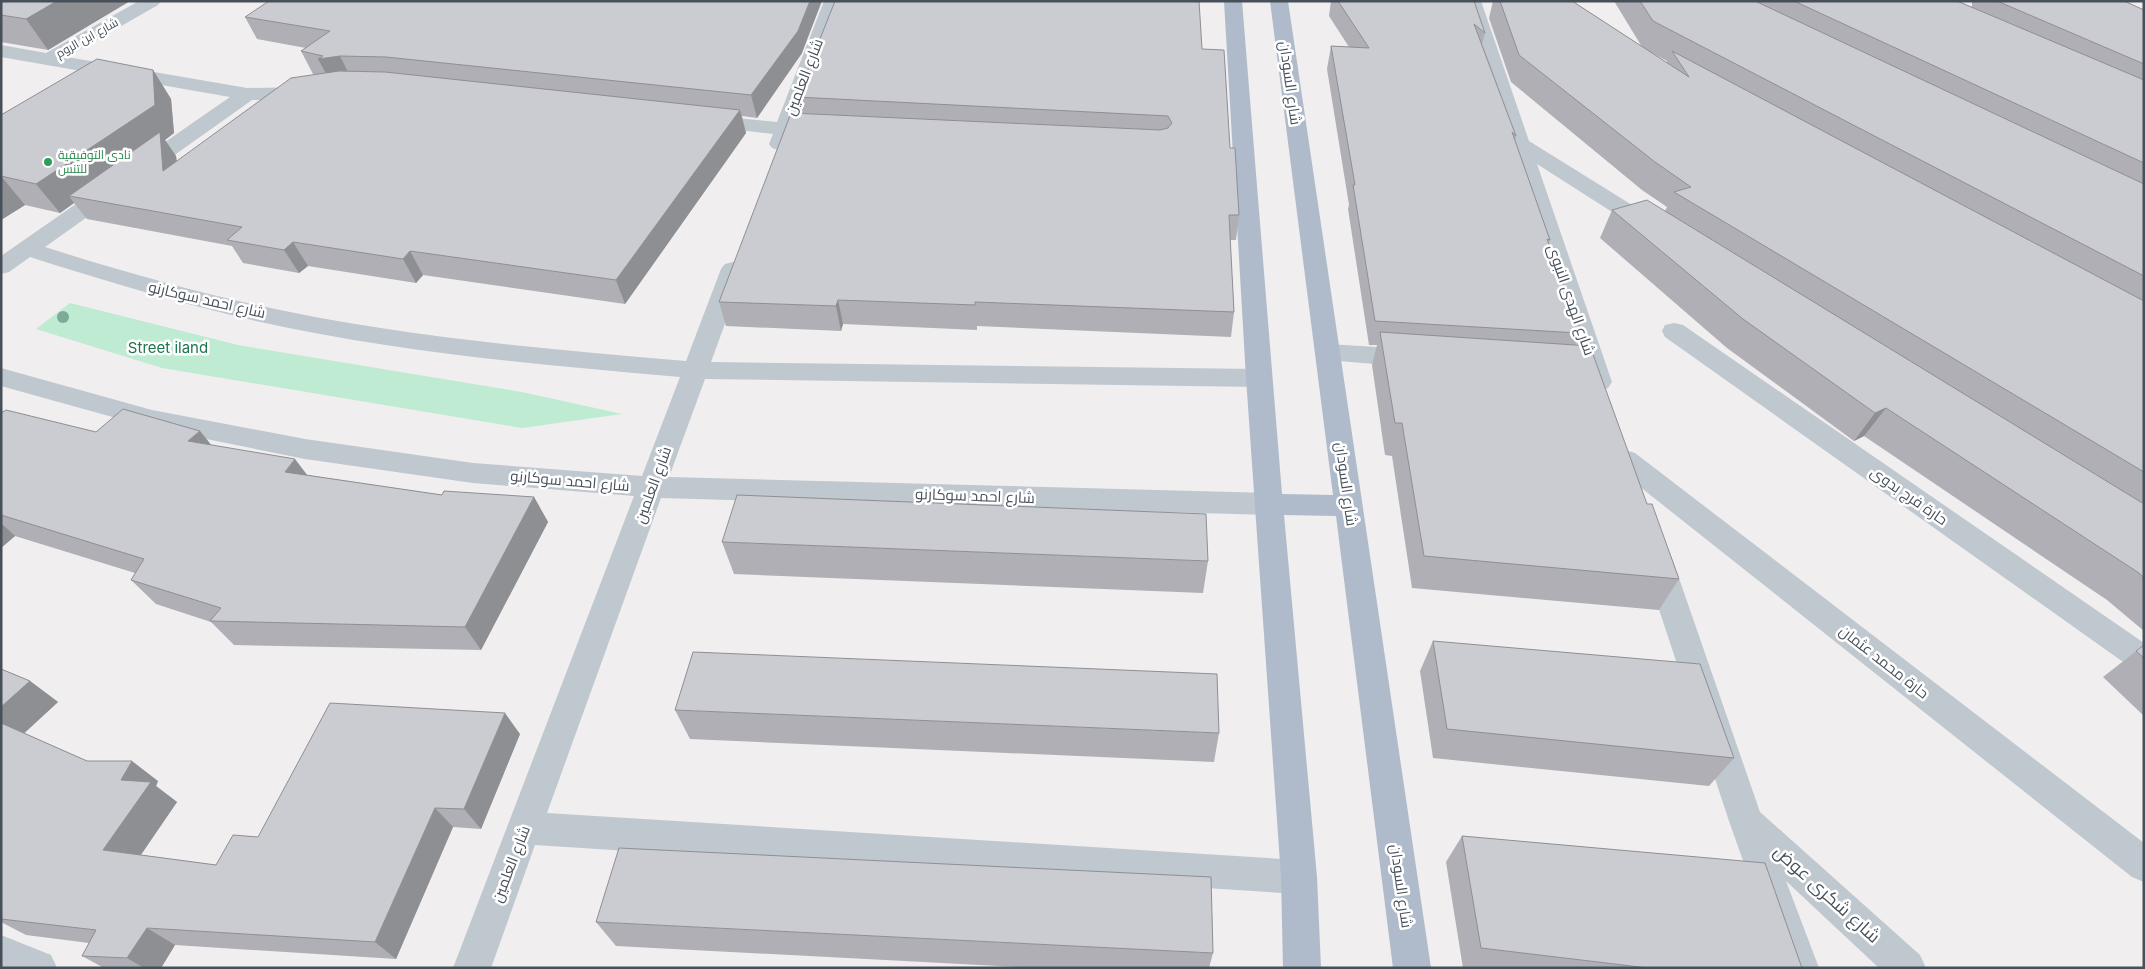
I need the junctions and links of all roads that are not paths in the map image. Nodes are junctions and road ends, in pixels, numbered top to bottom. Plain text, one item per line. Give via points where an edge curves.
1 (152, 1) edge
2 (833, 1) edge
3 (1233, 1) edge
4 (1279, 1) edge
5 (1472, 1) edge
6 (1, 51) edge
7 (48, 60) junction
8 (327, 91) edge
9 (247, 94) junction
10 (688, 119) edge
11 (785, 129) junction
12 (844, 132) edge
13 (1518, 143) junction
14 (771, 166) edge
15 (1670, 238) edge
16 (27, 249) junction
17 (740, 250) edge
18 (1, 267) edge
19 (1674, 331) dead end
20 (1327, 352) junction
21 (1436, 360) edge
22 (695, 370) junction
23 (1, 376) edge
24 (1259, 378) junction
25 (1607, 406) edge
26 (652, 487) junction
27 (1270, 504) junction
28 (1349, 506) junction
29 (1640, 506) edge
30 (1650, 534) edge
31 (2144, 660) edge
32 (1746, 821) junction
33 (525, 828) junction
34 (2144, 865) edge
35 (1299, 876) junction
36 (1, 953) edge
37 (38, 968) edge
38 (472, 968) edge
39 (1302, 968) edge
40 (1412, 968) edge
41 (1800, 968) edge
42 (1907, 968) edge

1 - 7 street, شارع ابن الروم
2 - 11 street, شارع العلمين
3 - 24 main road
4 - 20 main road, شارع السودان
5 - 13 street, شارع الهدى النبوى
6 - 7 street
7 - 9 street
8 - 9 street
9 - 16 street
10 - 11 street
11 - 12 street
11 - 14 street, شارع العلمين
13 - 15 street
13 - 25 street, شارع الهدى النبوى via 1585,370
16 - 18 street
16 - 22 street, شارع احمد سوكارنو via 135,283 239,308 393,338 540,357
17 - 22 street, شارع العلمين
19 - 31 street, حارة فرج بدوى
20 - 21 street
20 - 28 main road, شارع السودان
22 - 24 street, شارع احمد سوكارنو
22 - 26 street, شارع العلمين
23 - 26 street, شارع احمد سوكارنو via 152,418 305,449 473,473
24 - 27 main road
26 - 27 street, شارع احمد سوكارنو
26 - 33 street, شارع العلمين
27 - 28 main road
27 - 35 main road
28 - 40 main road, شارع السودان
29 - 34 street, حارة محمد عثمان via 1620,446
30 - 32 street
32 - 41 street
32 - 42 street, شارع شكرى عوض
33 - 35 street
33 - 38 street, شارع العلمين
35 - 39 main road
36 - 37 street

